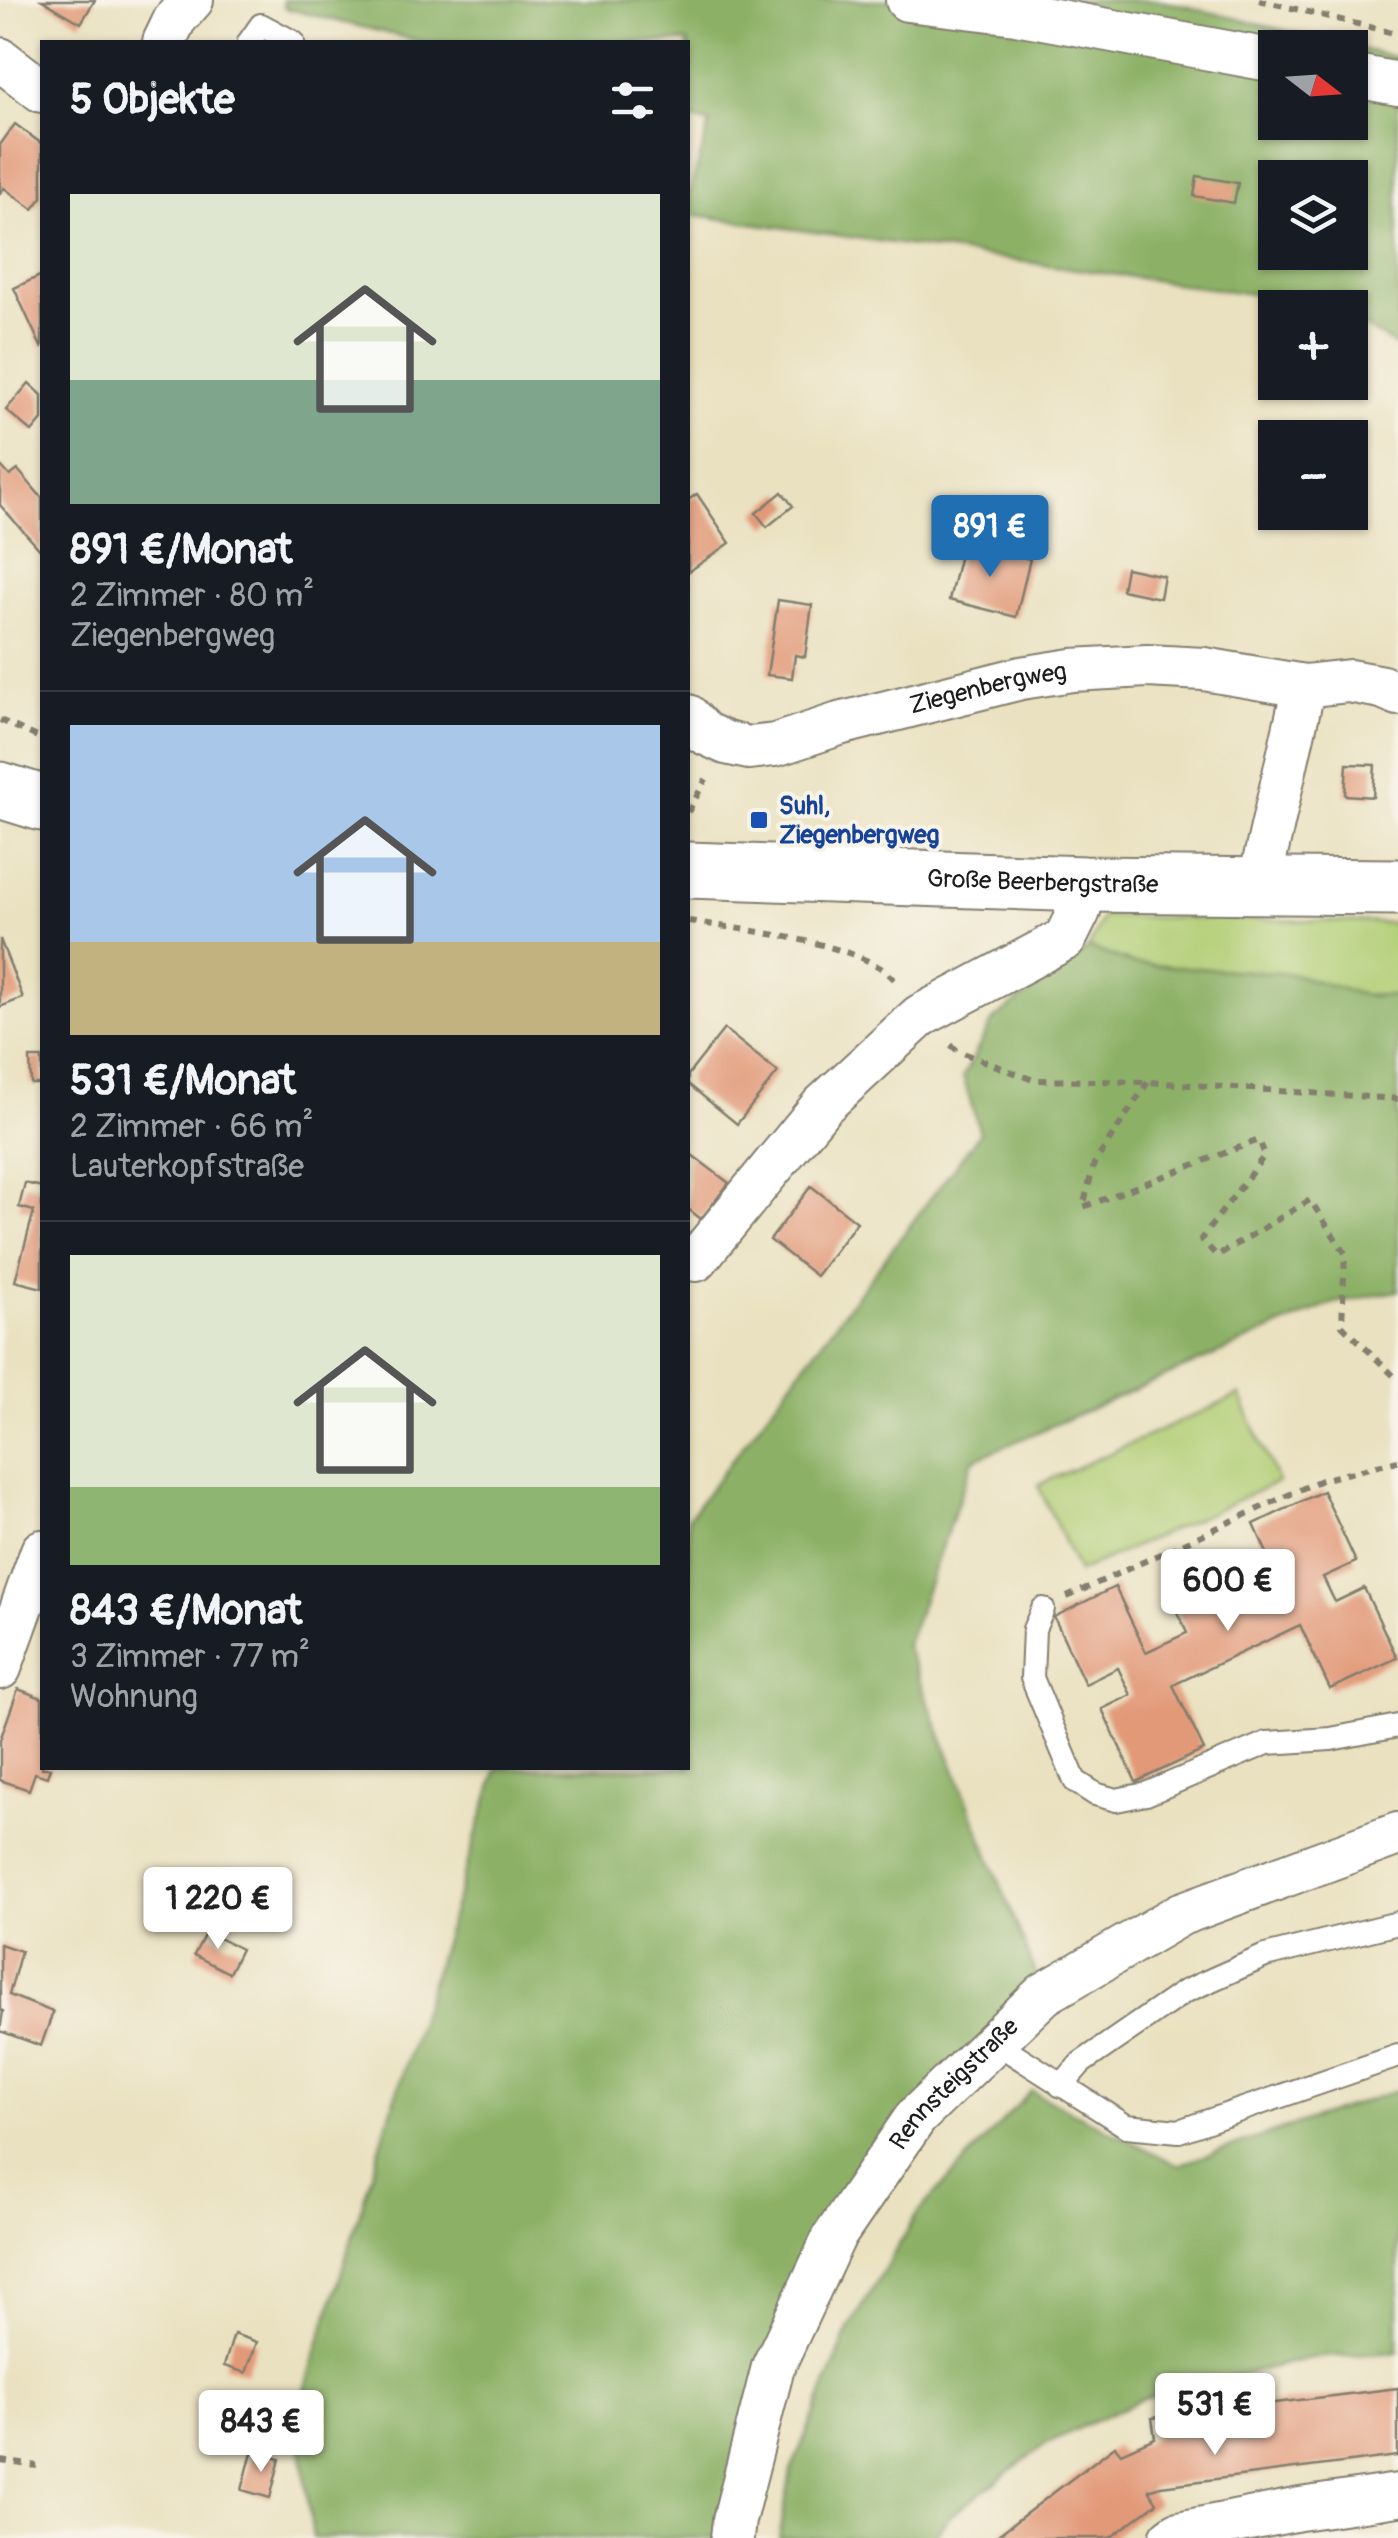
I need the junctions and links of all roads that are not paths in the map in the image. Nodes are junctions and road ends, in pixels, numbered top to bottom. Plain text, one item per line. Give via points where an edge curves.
1 (192, 0) edge
2 (908, 0) edge
3 (165, 40) edge
4 (250, 40) edge
5 (289, 40) edge
6 (1258, 58) edge
7 (0, 59) edge
8 (1368, 78) edge
9 (1398, 84) edge
10 (40, 89) edge
11 (1304, 686) junction
12 (1398, 694) edge
13 (690, 718) edge
14 (0, 790) edge
15 (40, 802) edge
16 (690, 870) edge
17 (1085, 884) junction
18 (1259, 886) junction
19 (1398, 888) edge
20 (696, 1260) dead end
21 (40, 1557) edge
22 (1043, 1609) road end
23 (0, 1668) edge
24 (1398, 1726) edge
25 (1398, 1834) edge
26 (1398, 1923) edge
27 (995, 2042) junction
28 (1398, 2056) edge
29 (1061, 2086) junction
30 (1398, 2495) edge
31 (732, 2538) edge
32 (1171, 2538) edge

1 - 3 street
2 - 6 street
4 - 5 lane via 261,24
7 - 10 street
8 - 9 street
11 - 12 street, Ziegenbergweg via 1349,681
11 - 13 street, Ziegenbergweg via 1204,669 1072,670 749,748 704,733
11 - 18 street
14 - 15 street
16 - 17 street, Große Beerbergstraße
17 - 18 street, Große Beerbergstraße
17 - 20 street via 1065,939 920,1016 822,1106
18 - 19 street, Große Beerbergstraße
21 - 23 street
22 - 24 lane via 1034,1629 1032,1678 1075,1780 1094,1794 1116,1800 1146,1794 1267,1743
25 - 27 street, Rennsteigstraße via 1182,1914 1044,1994
26 - 29 lane via 1265,1956 1184,1992 1081,2063
27 - 29 lane
27 - 31 street, Rennsteigstraße via 916,2117 834,2238 773,2367
28 - 29 lane via 1179,2132 1126,2126
30 - 32 street

